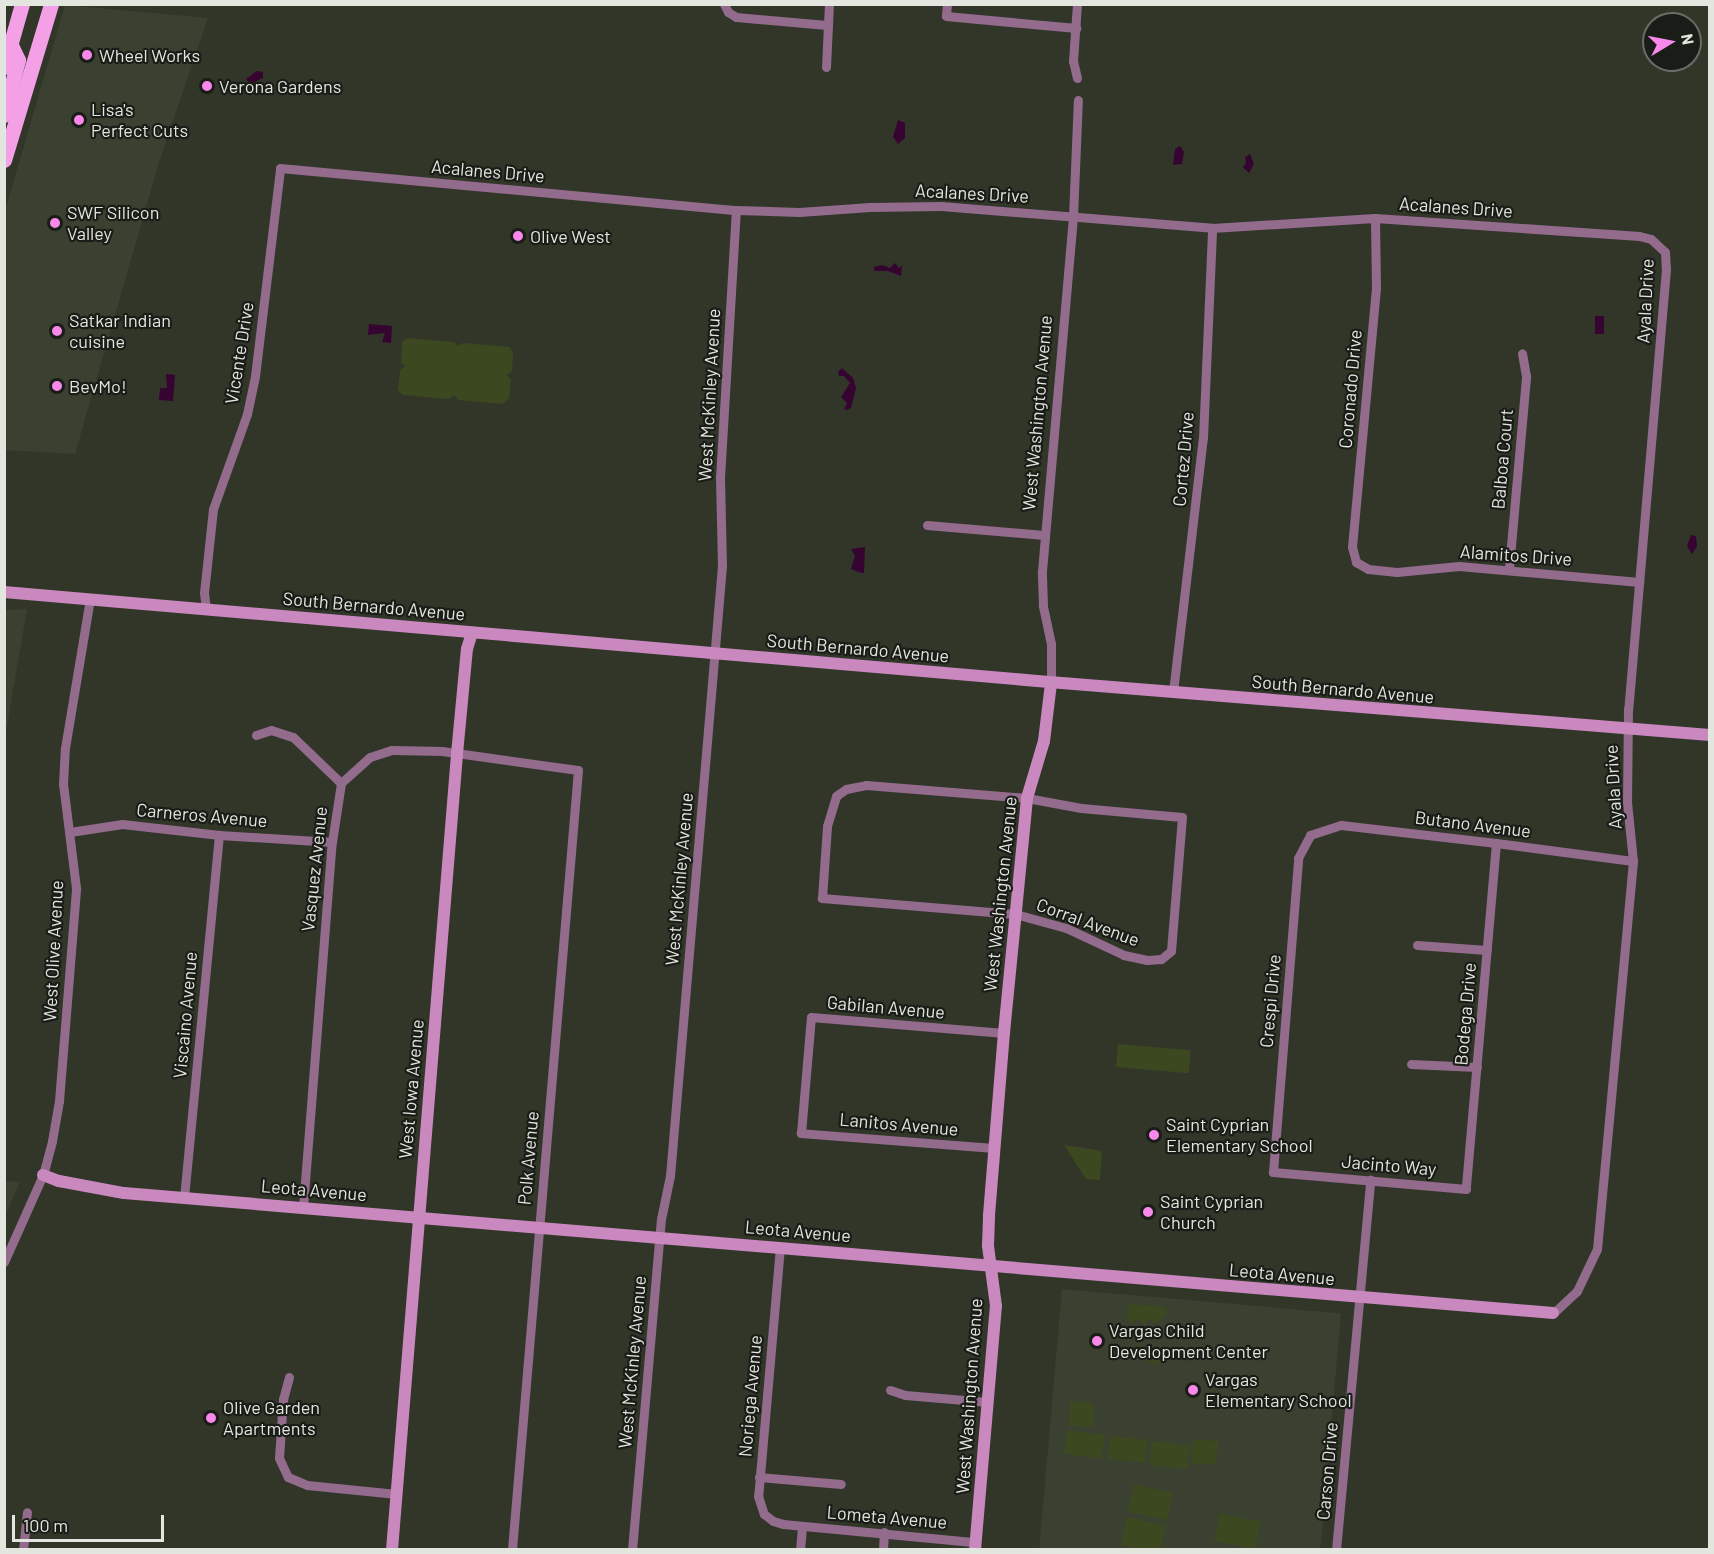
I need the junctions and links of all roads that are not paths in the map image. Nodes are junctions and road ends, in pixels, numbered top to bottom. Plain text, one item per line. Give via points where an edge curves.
1 (22, 4) edge
2 (51, 4) edge
3 (724, 4) edge
4 (829, 4) edge
5 (947, 4) edge
6 (1077, 4) edge
7 (827, 25) junction
8 (1076, 28) junction
9 (11, 45) junction
10 (4, 67) edge
11 (826, 67) dead end
12 (1077, 78) dead end
13 (1078, 100) dead end
14 (4, 115) edge
15 (13, 131) junction
16 (4, 160) edge
17 (279, 168) joint
18 (736, 210) junction
19 (1073, 217) junction
20 (1375, 218) junction
21 (1212, 228) junction
22 (1660, 245) joint
23 (1522, 353) dead end
24 (927, 525) dead end
25 (1044, 535) junction
26 (1356, 562) joint
27 (1509, 568) junction
28 (1639, 582) junction
29 (4, 592) edge
30 (90, 598) junction
31 (206, 609) junction
32 (472, 633) junction
33 (715, 653) junction
34 (1051, 683) junction
35 (1173, 692) junction
36 (1627, 727) junction
37 (256, 735) dead end
38 (1710, 735) edge
39 (458, 754) junction
40 (578, 770) joint
41 (341, 783) junction
42 (1027, 798) junction
43 (70, 832) junction
44 (219, 835) junction
45 (1310, 835) joint
46 (332, 842) junction
47 (1496, 843) junction
48 (1633, 861) junction
49 (1014, 914) junction
50 (1417, 945) dead end
51 (1487, 950) junction
52 (1004, 1034) junction
53 (1411, 1064) dead end
54 (1477, 1067) junction
55 (801, 1133) joint
56 (994, 1148) junction
57 (1273, 1172) joint
58 (43, 1175) junction
59 (1370, 1180) junction
60 (1466, 1189) joint
61 (184, 1197) junction
62 (303, 1207) junction
63 (418, 1217) junction
64 (538, 1227) junction
65 (660, 1237) junction
66 (780, 1247) junction
67 (4, 1262) edge
68 (992, 1265) junction
69 (1360, 1299) junction
70 (1553, 1313) joint
71 (289, 1377) dead end
72 (890, 1390) dead end
73 (988, 1402) junction
74 (759, 1478) junction
75 (841, 1484) dead end
76 (396, 1494) junction
77 (27, 1512) dead end
78 (798, 1526) junction
79 (884, 1532) junction
80 (975, 1546) edge
81 (23, 1550) edge
82 (392, 1550) edge
83 (512, 1550) edge
84 (633, 1550) edge
85 (800, 1550) edge
86 (883, 1550) edge
87 (1336, 1550) edge

1 - 9 main road
2 - 15 main road
3 - 7 street via 736,17
4 - 7 street
5 - 8 street via 946,16
6 - 8 street
7 - 11 street
8 - 12 street via 1073,62
9 - 10 main road
9 - 14 main road via 18,60
13 - 19 street, West Washington Avenue
14 - 15 main road
15 - 16 main road
17 - 18 street, Acalanes Drive
17 - 31 street, Vicente Drive via 255,376 247,414 213,509 204,593
18 - 19 street, Acalanes Drive via 799,213 941,206
18 - 33 street, West McKinley Avenue via 720,478 722,566
19 - 21 street, Acalanes Drive
19 - 25 street, West Washington Avenue
20 - 21 street, Acalanes Drive
20 - 22 street, Acalanes Drive via 1639,236
20 - 26 street, Coronado Drive via 1376,288 1352,548
21 - 35 street, Cortez Drive via 1203,438
22 - 28 street, Ayala Drive via 1665,252 1666,269
23 - 27 street, Balboa Court via 1526,376
24 - 25 street
25 - 34 street, West Washington Avenue via 1043,605 1051,644
26 - 27 street, Alamitos Drive via 1397,572 1459,566
27 - 28 street, Alamitos Drive
28 - 36 street, Ayala Drive
29 - 30 street, South Bernardo Avenue
30 - 31 street, South Bernardo Avenue
30 - 43 street, West Olive Avenue via 65,748 63,784
31 - 32 street, South Bernardo Avenue
32 - 33 street, South Bernardo Avenue
32 - 39 street, West Iowa Avenue via 467,649
33 - 34 street, South Bernardo Avenue
33 - 65 street, West McKinley Avenue via 670,1176
34 - 35 street, South Bernardo Avenue
34 - 42 street, West Washington Avenue via 1044,741
35 - 36 street, South Bernardo Avenue
36 - 38 street, South Bernardo Avenue
36 - 48 street, Ayala Drive via 1627,802
37 - 41 street via 271,730 293,737
39 - 40 street, Vasquez Avenue
39 - 41 street, Vasquez Avenue via 392,750 370,757
39 - 63 street, West Iowa Avenue
40 - 64 street, Polk Avenue
41 - 46 street, Vasquez Avenue
42 - 49 street, West Washington Avenue
42 - 49 street, Corral Avenue via 1081,808 1182,817 1171,951 1161,959 1124,955 1066,928
42 - 49 street, Corral Avenue via 881,785 846,789 836,796 827,826 822,898
43 - 44 street, Carneros Avenue via 122,824
43 - 58 street, West Olive Avenue via 76,888 67,1022 52,1141
44 - 46 street, Carneros Avenue
44 - 61 street, Viscaino Avenue
45 - 47 street, Butano Avenue via 1341,825
45 - 57 street, Crespi Drive via 1298,858
46 - 62 street, Vasquez Avenue
47 - 48 street, Butano Avenue
47 - 51 street, Bodega Drive
48 - 70 street, Ayala Drive via 1597,1249 1577,1291
49 - 52 street, West Washington Avenue
50 - 51 street
51 - 54 street, Bodega Drive
52 - 55 street, Gabilan Avenue via 811,1017
52 - 56 street, West Washington Avenue
53 - 54 street
54 - 60 street, Bodega Drive
55 - 56 street, Lanitos Avenue
56 - 68 street, West Washington Avenue via 988,1246
57 - 59 street, Jacinto Way
58 - 61 street, Leota Avenue via 124,1192
58 - 67 street, West Olive Avenue
59 - 60 street, Jacinto Way
59 - 69 street, Carson Drive
61 - 62 street, Leota Avenue
62 - 63 street, Leota Avenue
63 - 64 street, Leota Avenue
63 - 76 street, West Iowa Avenue
64 - 65 street, Leota Avenue
64 - 83 street, Polk Avenue
65 - 66 street, Leota Avenue
65 - 84 street, West McKinley Avenue
66 - 68 street, Leota Avenue
66 - 74 street, Noriega Avenue
68 - 69 street, Leota Avenue
68 - 73 street, West Washington Avenue via 996,1306
69 - 70 street, Leota Avenue
69 - 87 street, Carson Drive
71 - 76 street via 283,1399 279,1458 288,1477 307,1485
72 - 73 street via 905,1395
73 - 80 street, West Washington Avenue
74 - 75 street
74 - 78 street, Noriega Avenue via 758,1496 764,1514 774,1521
76 - 82 street, West Iowa Avenue
77 - 81 street
78 - 79 street, Lometa Avenue
78 - 85 street
79 - 80 street, Lometa Avenue
79 - 86 street

